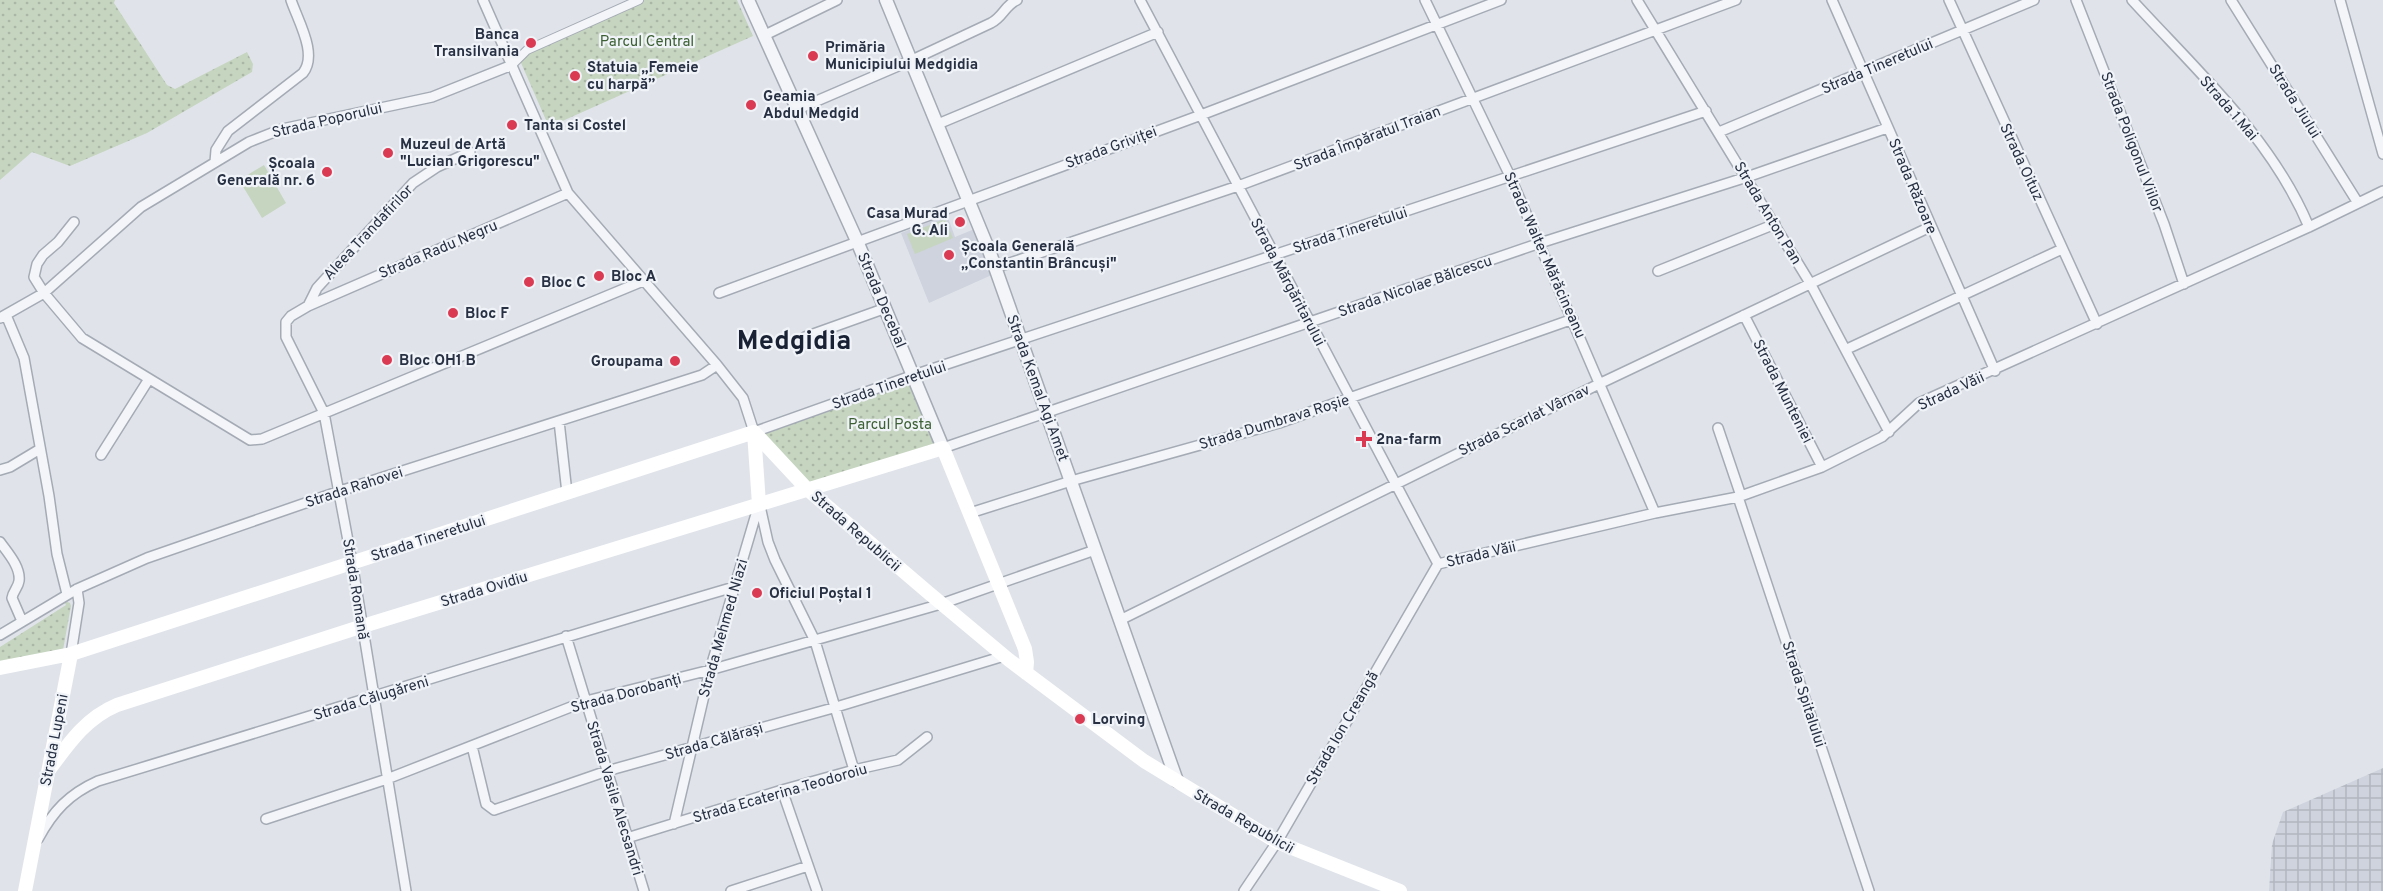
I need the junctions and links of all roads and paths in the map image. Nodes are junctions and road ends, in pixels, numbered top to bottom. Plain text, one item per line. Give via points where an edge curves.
1 (291, 0) edge
2 (483, 0) edge
3 (639, 0) edge
4 (748, 0) edge
5 (837, 0) edge
6 (886, 0) edge
7 (1017, 0) edge
8 (1140, 0) edge
9 (1425, 0) edge
10 (1501, 0) edge
11 (1637, 0) edge
12 (1736, 0) edge
13 (1832, 0) edge
14 (1949, 0) edge
15 (2034, 0) edge
16 (2076, 0) edge
17 (2132, 0) edge
18 (2230, 0) edge
19 (2340, 0) edge
20 (1437, 25) junction
21 (1657, 30) junction
22 (1962, 30) junction
23 (1158, 32) junction
24 (765, 35) junction
25 (912, 60) junction
26 (512, 65) junction
27 (1863, 72) junction
28 (1473, 98) junction
29 (798, 109) junction
30 (1706, 111) junction
31 (1201, 115) junction
32 (938, 124) junction
33 (1887, 128) junction
34 (1719, 132) junction
35 (470, 152) dead end
36 (2383, 154) edge
37 (215, 162) junction
38 (1510, 176) junction
39 (1747, 177) junction
40 (1238, 186) junction
41 (2383, 191) edge
42 (568, 193) junction
43 (969, 199) junction
44 (2358, 203) junction
45 (74, 222) dead end
46 (1775, 224) junction
47 (1930, 227) junction
48 (2309, 227) junction
49 (857, 241) junction
50 (1540, 243) junction
51 (2062, 249) junction
52 (1274, 255) junction
53 (995, 268) junction
54 (1658, 272) dead end
55 (643, 281) junction
56 (1810, 283) junction
57 (2184, 284) junction
58 (44, 293) junction
59 (719, 293) dead end
60 (1961, 296) junction
61 (308, 306) junction
62 (886, 308) junction
63 (1744, 315) junction
64 (3, 316) edge
65 (1574, 319) junction
66 (1309, 322) junction
67 (2097, 324) junction
68 (805, 337) dead end
69 (1021, 340) junction
70 (1847, 349) junction
71 (717, 364) junction
72 (1995, 371) junction
73 (914, 375) junction
74 (149, 379) junction
75 (1601, 383) junction
76 (1350, 400) junction
77 (1046, 412) junction
78 (324, 413) junction
79 (559, 421) junction
80 (1718, 428) dead end
81 (754, 432) junction
82 (1889, 432) junction
83 (944, 448) junction
84 (40, 449) junction
85 (100, 455) dead end
86 (1822, 467) junction
87 (0, 470) edge
88 (1071, 481) junction
89 (1395, 483) junction
90 (807, 489) junction
91 (340, 491) junction
92 (567, 493) junction
93 (1739, 496) junction
94 (759, 504) junction
95 (737, 511) junction
96 (970, 513) junction
97 (1655, 513) junction
98 (751, 530) junction
99 (0, 542) edge
100 (1095, 550) junction
101 (352, 562) junction
102 (1438, 564) junction
103 (998, 584) junction
104 (734, 586) junction
105 (77, 589) junction
106 (67, 594) junction
107 (941, 604) junction
108 (1120, 620) junction
109 (22, 621) junction
110 (363, 626) junction
111 (0, 635) edge
112 (566, 636) junction
113 (815, 641) junction
114 (71, 654) junction
115 (1004, 656) junction
116 (0, 668) edge
117 (710, 670) junction
118 (1026, 673) junction
119 (373, 698) junction
120 (586, 701) junction
121 (834, 708) junction
122 (927, 737) dead end
123 (472, 746) junction
124 (690, 748) junction
125 (49, 770) junction
126 (854, 770) junction
127 (607, 771) junction
128 (387, 779) junction
129 (1177, 781) junction
130 (782, 790) junction
131 (266, 819) dead end
132 (674, 824) junction
133 (627, 838) junction
134 (1277, 842) junction
135 (34, 847) junction
136 (808, 866) junction
137 (25, 891) edge
138 (406, 891) edge
139 (644, 891) edge
140 (731, 891) edge
141 (817, 891) edge
142 (1244, 891) edge
143 (1400, 891) edge
144 (1869, 891) edge

1 - 37 street via 309,51 309,66 228,131 216,150
2 - 26 street, Strada Republicii
3 - 26 street, Strada Poporului via 527,50
4 - 24 street, Strada Decebal
5 - 24 street
6 - 25 street, Strada Kemal Agi Amet
7 - 25 street via 997,20
8 - 23 street, Strada Mărgăritarului
9 - 20 street, Strada Walter Mărăcineanu
10 - 20 street, Strada Griviței
11 - 21 street, Strada Anton Pan
12 - 21 street, Strada Împăratul Traian
13 - 27 street, Strada Răzoare
14 - 22 street, Strada Oituz
15 - 22 street, Strada Tineretului
16 - 57 street, Strada Poligonul Viilor
17 - 48 street, Strada 1 Mai via 2243,121 2280,170
18 - 44 street, Strada Jiului
19 - 36 street
20 - 28 street, Strada Walter Mărăcineanu
20 - 31 street, Strada Griviței
21 - 28 street, Strada Împăratul Traian
21 - 30 street, Strada Anton Pan
22 - 27 street, Strada Tineretului
22 - 51 street, Strada Oituz
23 - 31 street, Strada Mărgăritarului
23 - 32 street
24 - 29 street, Strada Decebal
25 - 29 street
25 - 32 street, Strada Kemal Agi Amet
26 - 37 street, Strada Poporului via 432,97 282,129
26 - 42 street, Strada Republicii
27 - 33 street, Strada Răzoare
27 - 34 street, Strada Tineretului
28 - 38 street, Strada Walter Mărăcineanu
28 - 40 street, Strada Împăratul Traian
29 - 49 street, Strada Decebal
30 - 34 street, Strada Anton Pan
30 - 38 street, Strada Tineretului
31 - 40 street, Strada Mărgăritarului
31 - 43 street, Strada Griviței
32 - 43 street, Strada Kemal Agi Amet
33 - 39 street, Strada Nicolae Bălcescu
33 - 47 street, Strada Răzoare
34 - 39 street, Strada Anton Pan
35 - 61 street, Aleea Trandafirilor via 426,174 401,194 317,288
37 - 58 street, Strada Poporului via 141,207
38 - 50 street, Strada Walter Mărăcineanu
38 - 52 street, Strada Tineretului
39 - 46 street, Strada Anton Pan
39 - 50 street, Strada Nicolae Bălcescu
40 - 52 street, Strada Mărgăritarului
40 - 53 street, Strada Împăratul Traian
41 - 44 street, Strada Văii
42 - 55 street, Strada Republicii
42 - 61 street, Strada Radu Negru
43 - 49 street, Strada Griviței
43 - 53 street, Strada Kemal Agi Amet
44 - 48 street, Strada Văii
45 - 58 street via 37,264 34,277
46 - 54 street
46 - 56 street, Strada Anton Pan
47 - 56 street, Strada Scarlat Vârnav
47 - 60 street, Strada Răzoare
48 - 57 street, Strada Văii
49 - 59 street, Strada Griviței
49 - 62 street, Strada Decebal
50 - 65 street, Strada Walter Mărăcineanu
50 - 66 street, Strada Nicolae Bălcescu
51 - 60 street
51 - 67 street, Strada Oituz
52 - 66 street, Strada Mărgăritarului
52 - 69 street, Strada Tineretului
53 - 69 street, Strada Kemal Agi Amet
55 - 71 street, Strada Republicii
55 - 78 street
56 - 63 street, Strada Scarlat Vârnav
56 - 70 street, Strada Anton Pan
57 - 67 street, Strada Văii
58 - 64 street, Strada Poporului
58 - 74 street via 82,338
60 - 70 street
60 - 72 street, Strada Răzoare
61 - 78 street, Strada Romană via 286,322 286,337
62 - 68 street
62 - 73 street, Strada Decebal
63 - 75 street, Strada Scarlat Vârnav
63 - 86 street, Strada Munteniei
64 - 84 street via 24,358
65 - 75 street, Strada Walter Mărăcineanu
65 - 76 street, Strada Dumbrava Roșie
66 - 76 street, Strada Mărgăritarului
66 - 77 street, Strada Nicolae Bălcescu
67 - 72 street, Strada Văii
69 - 73 street, Strada Tineretului
69 - 77 street, Strada Kemal Agi Amet
70 - 82 street, Strada Anton Pan
71 - 79 street, Strada Rahovei via 702,375
71 - 81 street, Strada Republicii via 742,398
72 - 82 street, Strada Văii via 1919,404
73 - 81 street, Strada Tineretului
73 - 83 street, Strada Decebal
74 - 78 street via 250,440 262,439
74 - 85 street
75 - 89 street, Strada Scarlat Vârnav
75 - 97 street, Strada Walter Mărăcineanu
76 - 88 street, Strada Dumbrava Roșie
76 - 89 street, Strada Mărgăritarului
77 - 83 street, Strada Nicolae Bălcescu
77 - 88 street, Strada Kemal Agi Amet
78 - 91 street, Strada Romană
79 - 91 street, Strada Rahovei
79 - 92 street
80 - 93 street
81 - 90 main road, Strada Republicii
81 - 92 main road, Strada Tineretului
81 - 94 main road, Strada Mehmed Niazi
82 - 86 street, Strada Văii
83 - 90 main road, Strada Ovidiu
83 - 96 main road, Strada Decebal
84 - 87 street
84 - 106 street
86 - 93 street, Strada Văii
88 - 96 street, Strada Dumbrava Roșie
88 - 100 street, Strada Kemal Agi Amet
89 - 102 street, Strada Mărgăritarului
89 - 108 street, Strada Scarlat Vârnav
90 - 94 main road, Strada Ovidiu
90 - 107 main road, Strada Republicii
91 - 101 street, Strada Romană
91 - 105 street, Strada Rahovei via 156,555
92 - 101 main road, Strada Tineretului
93 - 97 street, Strada Văii
93 - 144 street, Strada Spitalului
94 - 95 main road, Strada Ovidiu
94 - 98 street, Strada Mehmed Niazi
94 - 113 street via 772,551
95 - 98 street via 746,517
95 - 110 main road, Strada Ovidiu
96 - 103 main road, Strada Decebal
97 - 102 street, Strada Văii
98 - 104 street, Strada Mehmed Niazi
99 - 109 street via 19,574 12,598
100 - 103 street, Strada Dorobanți
100 - 108 street, Strada Kemal Agi Amet
101 - 110 street, Strada Romană
101 - 114 main road, Strada Tineretului
102 - 134 street, Strada Ion Creangă
103 - 107 street, Strada Dorobanți
103 - 118 main road, Strada Decebal via 1025,649
104 - 112 street, Strada Călugăreni
104 - 117 street, Strada Mehmed Niazi
105 - 106 street, Strada Rahovei
105 - 114 street, Strada Lupeni via 79,603
106 - 109 street, Strada Rahovei
107 - 113 street, Strada Dorobanți
107 - 115 main road, Strada Republicii
108 - 129 street, Strada Kemal Agi Amet
109 - 111 street, Strada Rahovei
110 - 119 street, Strada Romană
110 - 125 main road, Strada Ovidiu via 108,709 79,730
112 - 119 street, Strada Călugăreni
112 - 120 street, Strada Vasile Alecsandri
113 - 117 street, Strada Dorobanți
113 - 121 street
114 - 116 main road, Strada Tineretului
114 - 125 main road, Strada Lupeni
115 - 118 main road, Strada Republicii
115 - 121 street, Strada Călărași
117 - 120 street, Strada Dorobanți
117 - 124 street, Strada Mehmed Niazi
118 - 129 main road, Strada Republicii
119 - 128 street, Strada Romană
119 - 135 street, Strada Călugăreni via 88,785 55,811
120 - 123 street, Strada Dorobanți
120 - 127 street, Strada Vasile Alecsandri
121 - 124 street, Strada Călărași
121 - 126 street
122 - 126 street, Strada Ecaterina Teodoroiu via 898,760
123 - 127 street, Strada Călărași via 486,804 494,810
123 - 128 street, Strada Dorobanți
124 - 127 street, Strada Călărași
124 - 132 street, Strada Mehmed Niazi
125 - 135 main road, Strada Lupeni
126 - 130 street, Strada Ecaterina Teodoroiu
127 - 133 street, Strada Vasile Alecsandri
128 - 131 street, Strada Dorobanți
128 - 138 street, Strada Romană
129 - 134 main road, Strada Republicii
130 - 132 street, Strada Ecaterina Teodoroiu
130 - 136 street
132 - 133 street, Strada Ecaterina Teodoroiu
133 - 139 street, Strada Vasile Alecsandri
134 - 142 street, Strada Ion Creangă
134 - 143 main road, Strada Republicii
135 - 137 main road, Strada Lupeni
136 - 140 street
136 - 141 street

